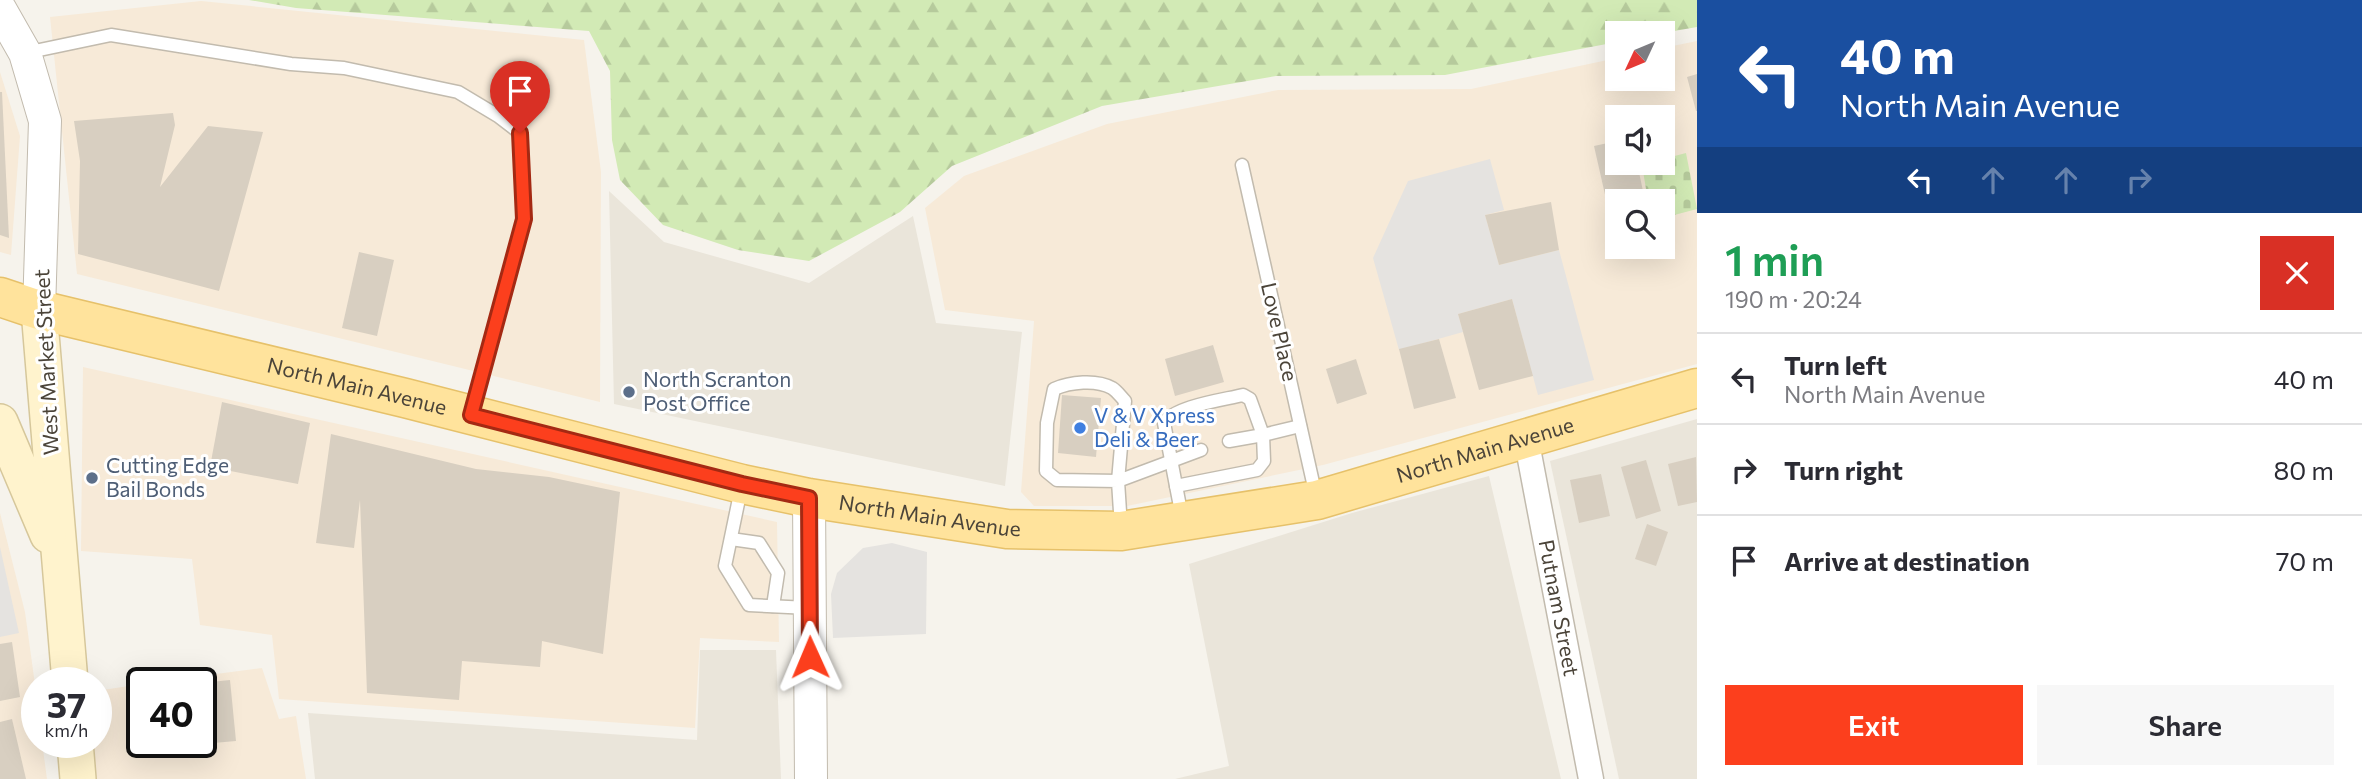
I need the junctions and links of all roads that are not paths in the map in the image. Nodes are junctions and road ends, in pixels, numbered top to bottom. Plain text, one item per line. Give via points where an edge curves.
1 (0, 9) edge
2 (25, 53) junction
3 (1242, 165) dead end
4 (0, 297) edge
5 (39, 310) junction
6 (1697, 388) edge
7 (471, 415) junction
8 (0, 422) edge
9 (1300, 426) junction
10 (1263, 435) junction
11 (1526, 438) junction
12 (1229, 441) dead end
13 (1201, 450) dead end
14 (1171, 463) junction
15 (1118, 481) junction
16 (742, 484) junction
17 (809, 498) junction
18 (1317, 500) junction
19 (1180, 504) junction
20 (1121, 531) junction
21 (731, 539) junction
22 (61, 564) junction
23 (773, 606) junction
24 (810, 608) junction
25 (69, 667) edge
26 (76, 758) edge
27 (78, 779) edge
28 (811, 779) edge
29 (1591, 779) edge

1 - 2 street, West Market Street
2 - 5 street, West Market Street via 46,121
2 - 7 lane via 111,35 344,68 458,92 520,133 524,219
3 - 9 lane, Love Place
4 - 5 main road, North Main Avenue
5 - 7 main road, North Main Avenue
5 - 22 main road, West Market Street
6 - 11 main road, North Main Avenue
7 - 16 main road, North Main Avenue
8 - 22 main road
9 - 10 lane
9 - 18 lane, Love Place
10 - 12 lane
10 - 14 lane via 1250,400 1243,395 1192,407 1164,423
10 - 19 lane via 1264,461 1257,470
11 - 18 main road, North Main Avenue
11 - 29 street, Putnam Street
13 - 14 lane
14 - 15 lane
14 - 19 lane
15 - 15 lane via 1125,401 1111,388 1096,384 1071,382 1054,389 1047,423 1046,471 1057,480
15 - 20 lane
16 - 17 main road, North Main Avenue
16 - 21 lane
17 - 20 main road, North Main Avenue via 1007,529
17 - 24 street
18 - 19 main road, North Main Avenue
19 - 20 main road, North Main Avenue
21 - 23 lane via 760,543 778,573
21 - 23 lane via 725,566 748,605
22 - 25 main road, West Market Street
23 - 24 lane
24 - 28 street
26 - 27 main road

